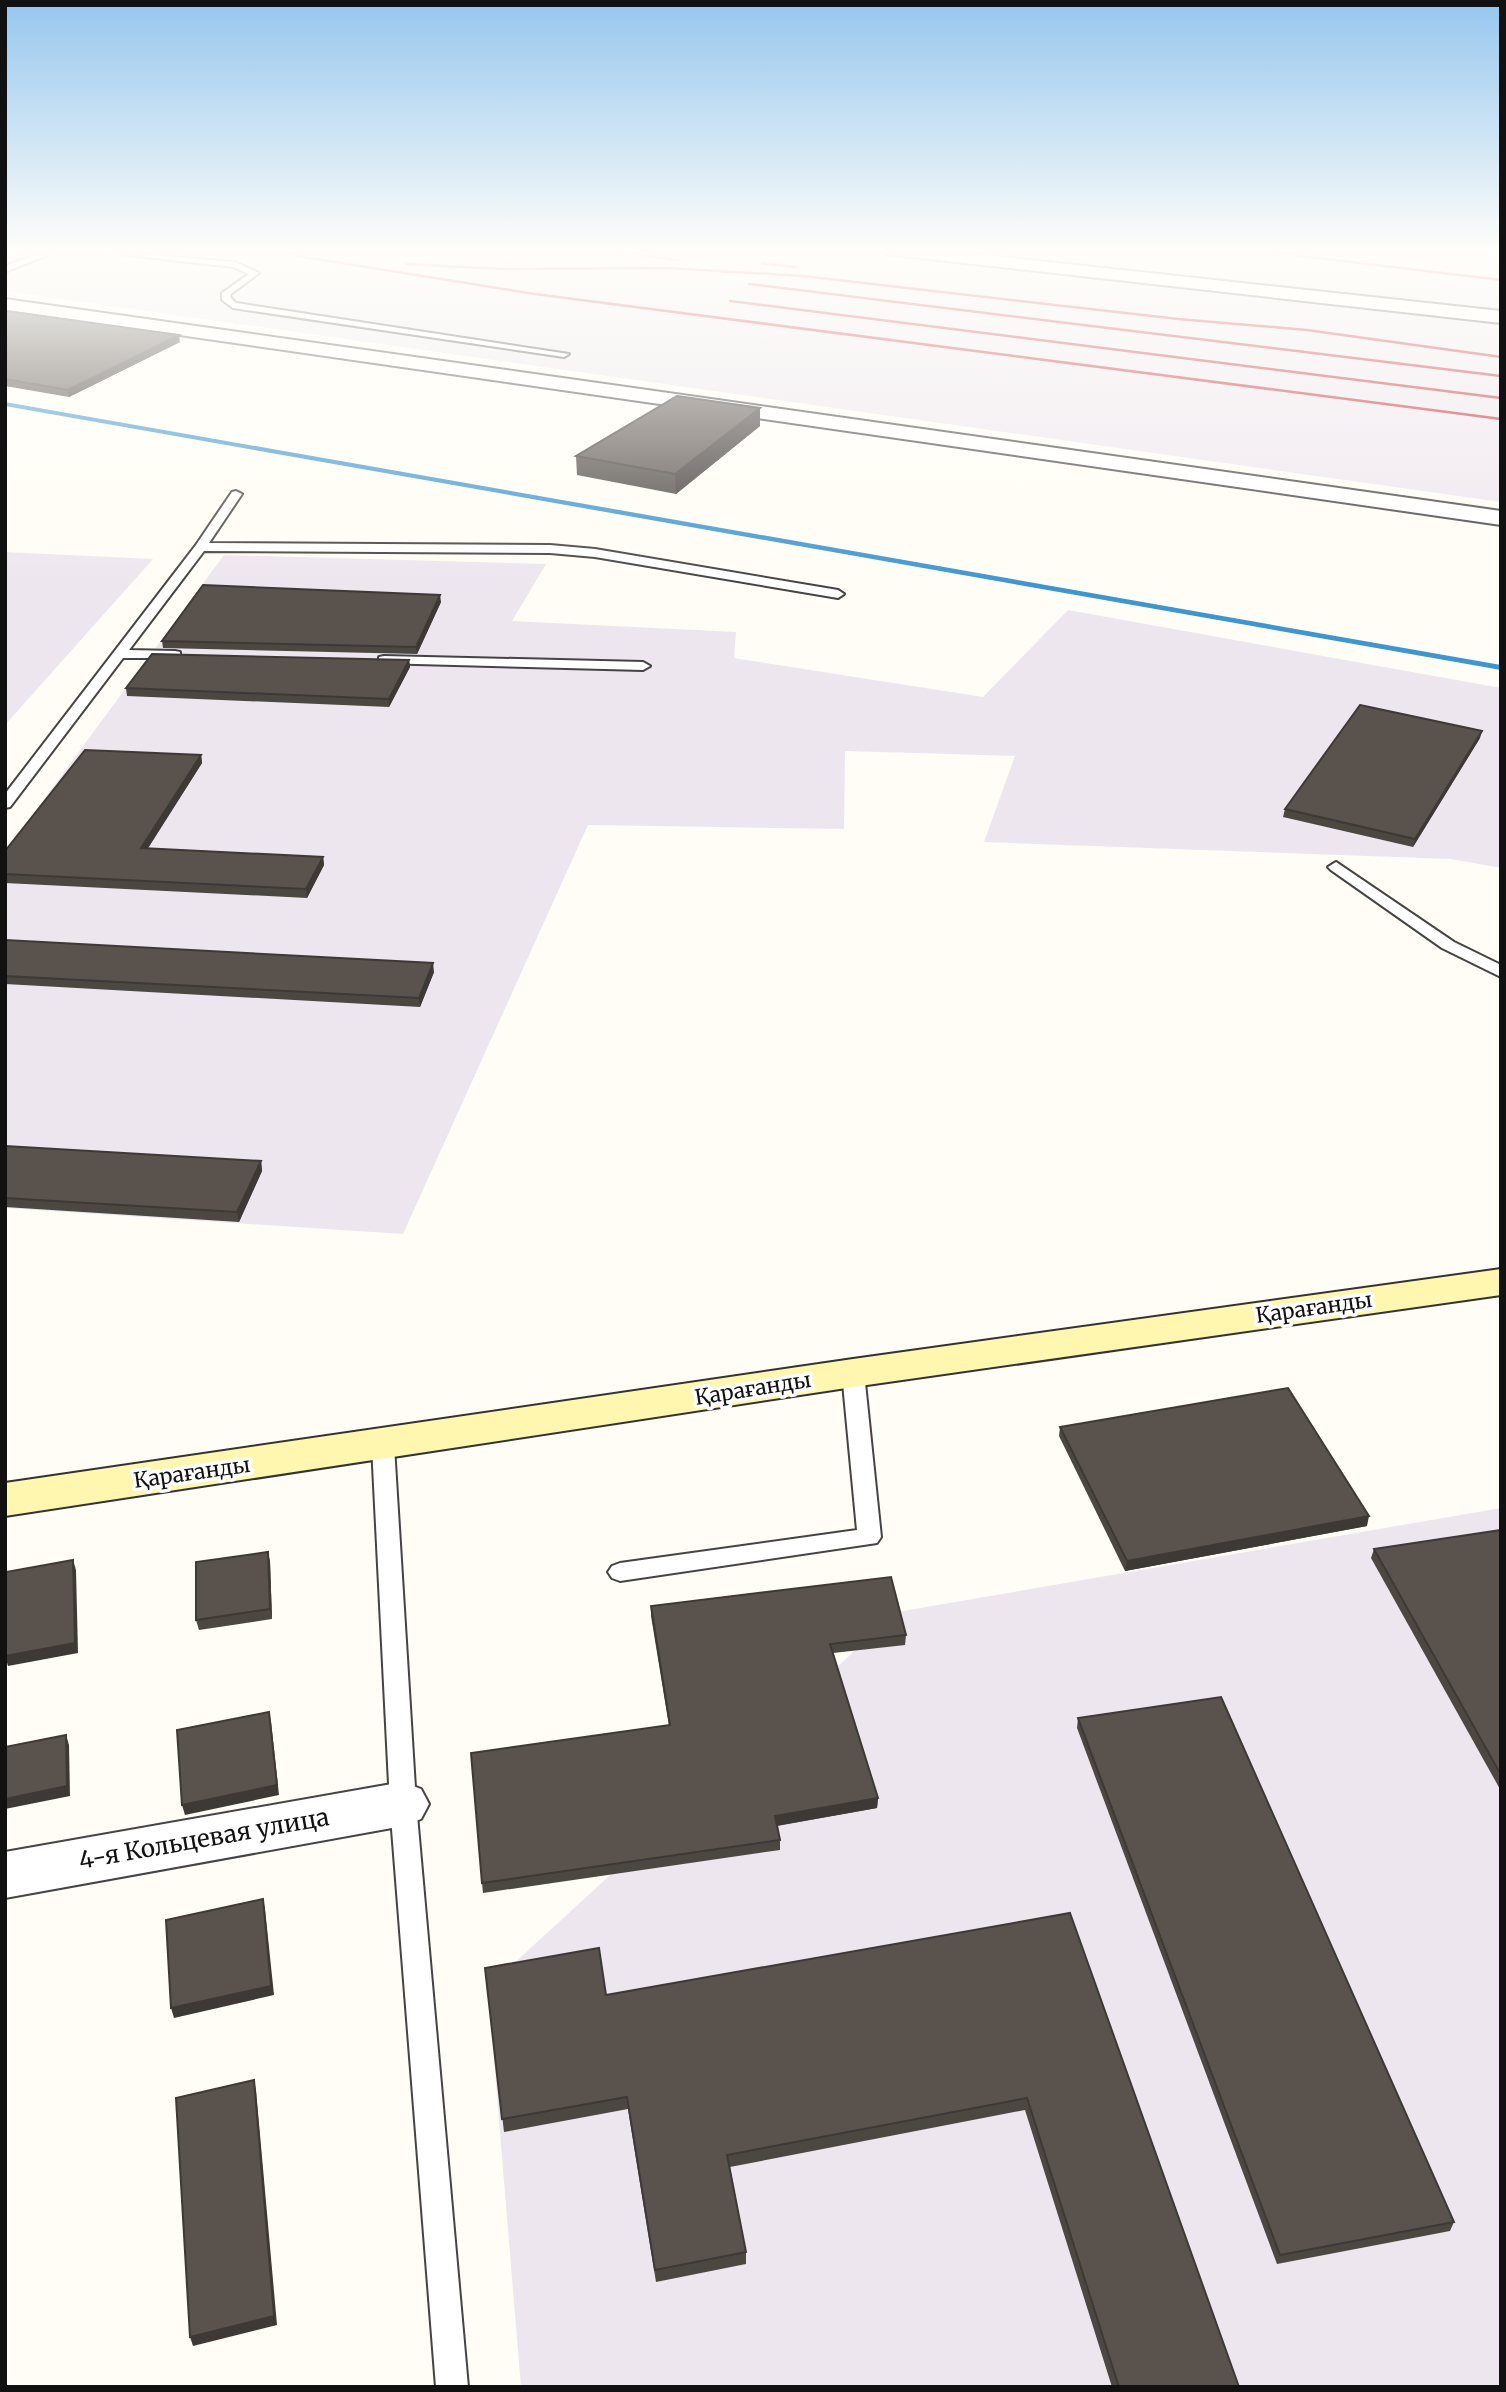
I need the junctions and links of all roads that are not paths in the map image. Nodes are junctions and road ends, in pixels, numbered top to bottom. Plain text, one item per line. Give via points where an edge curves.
1 (401, 361) edge
2 (236, 494) dead end
3 (1501, 518) edge
4 (201, 547) junction
5 (838, 594) dead end
6 (117, 654) junction
7 (186, 655) edge
8 (366, 660) edge
9 (643, 666) dead end
10 (5, 804) edge
11 (1336, 867) dead end
12 (1501, 972) edge
13 (1501, 1282) edge
14 (853, 1373) junction
15 (383, 1446) junction
16 (5, 1500) edge
17 (620, 1572) dead end
18 (403, 1804) junction
19 (5, 1875) edge
20 (452, 2387) edge

1 - 3 street
2 - 4 lane
4 - 5 lane via 550,549
4 - 6 lane
6 - 7 lane
6 - 10 lane
8 - 9 lane
11 - 12 lane via 1448,944
13 - 14 main road, Қарағанды
14 - 15 main road, Қарағанды
14 - 17 lane via 869,1537
15 - 16 main road, Қарағанды
15 - 18 lane
18 - 19 street, 4-я Кольцевая улица
18 - 20 lane

